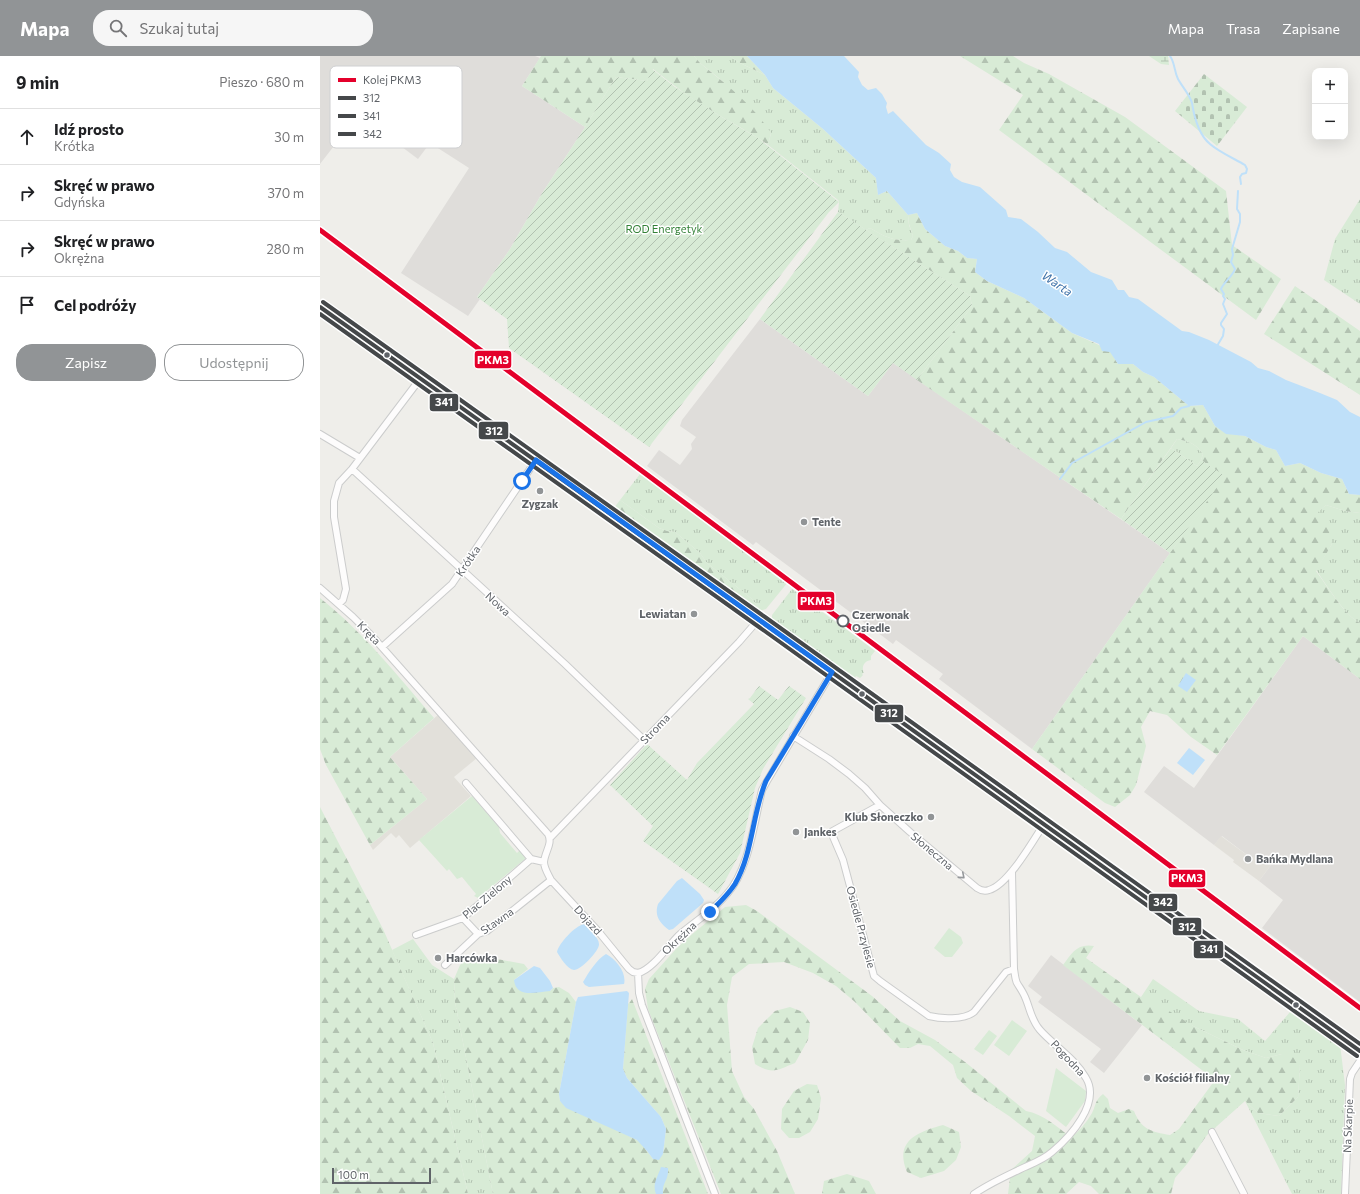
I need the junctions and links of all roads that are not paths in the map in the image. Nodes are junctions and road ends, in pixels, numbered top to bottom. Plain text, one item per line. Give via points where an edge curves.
1 (320, 307) edge
2 (420, 379) junction
3 (320, 434) edge
4 (360, 458) junction
5 (536, 460) junction
6 (352, 469) junction
7 (462, 570) junction
8 (320, 588) edge
9 (339, 604) junction
10 (759, 619) junction
11 (382, 647) junction
12 (832, 672) junction
13 (793, 736) junction
14 (644, 740) junction
15 (466, 783) dead end
16 (880, 805) junction
17 (1044, 824) junction
18 (550, 838) junction
19 (531, 859) junction
20 (544, 862) junction
21 (1012, 872) junction
22 (551, 880) junction
23 (463, 918) junction
24 (478, 934) junction
25 (416, 935) dead end
26 (445, 965) dead end
27 (1014, 969) junction
28 (638, 973) junction
29 (1360, 1051) edge
30 (1360, 1060) edge
31 (1212, 1132) dead end
32 (715, 1194) edge
33 (974, 1194) edge
34 (1244, 1194) edge
35 (1345, 1194) edge

1 - 2 main road
2 - 4 street
2 - 5 main road
3 - 4 street
4 - 6 street
5 - 7 street, Krótka
5 - 10 main road
6 - 7 street, Nowa
6 - 9 street via 339,483 334,501 336,537 346,589
7 - 11 street, Krótka via 452,584
7 - 14 street, Nowa
8 - 9 street, Kręta
9 - 11 street, Kręta
10 - 12 main road
10 - 14 street, Stroma
11 - 18 street, Kręta
12 - 13 street, Okrężna
12 - 17 main road
13 - 16 street, Słoneczna via 849,774
13 - 28 street, Okrężna via 762,790 749,847 734,885 710,912 678,936 646,969
14 - 18 street, Stroma
15 - 19 street
16 -> 21 street, Słoneczna via 982,891 995,887
16 - 27 street, Osiedle Przylesie via 831,832 843,860 874,976 929,1016 963,1017 974,1012 1006,972
17 - 21 street, Słoneczna
17 - 29 main road
18 - 20 street
19 - 20 street
19 - 23 street, Plac Zielony
20 - 22 street, Dojazd
21 - 27 street
22 - 24 street, Stawna via 487,931
22 - 28 street, Dojazd via 629,969
23 - 24 street
23 - 25 street, Plac Zielony
24 - 26 street, Stawna
27 - 33 street, Pogodna via 1032,1018 1040,1030 1086,1078 1090,1096 1083,1115 1068,1136 1051,1153
28 - 32 street via 638,993 642,1006
30 - 35 street, Na Skarpie via 1350,1079
31 - 34 street

